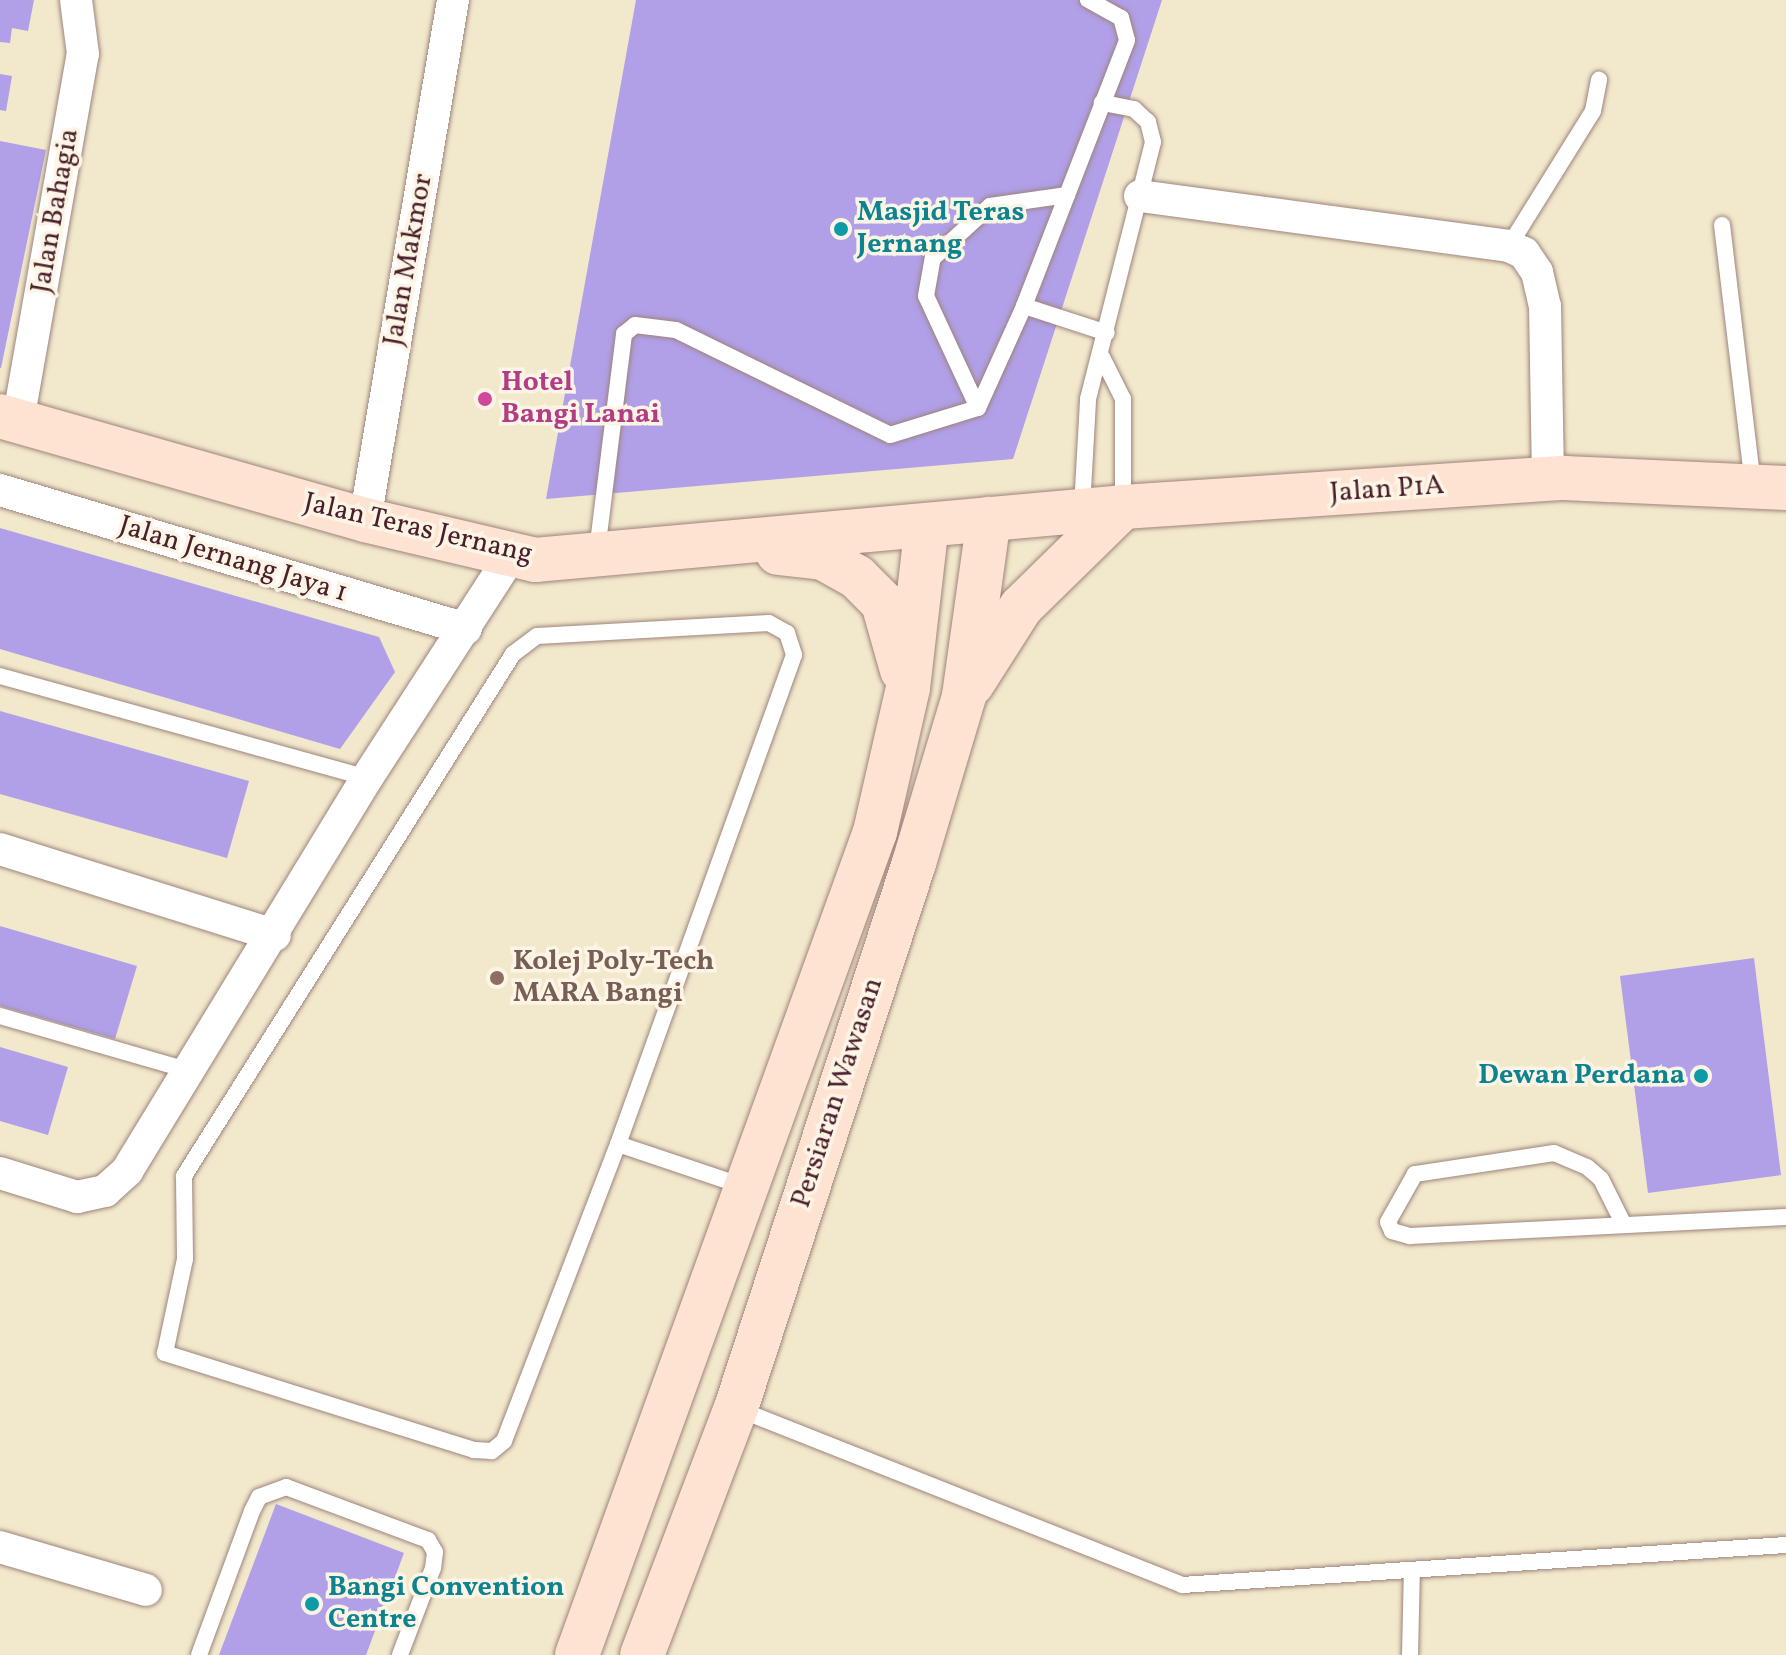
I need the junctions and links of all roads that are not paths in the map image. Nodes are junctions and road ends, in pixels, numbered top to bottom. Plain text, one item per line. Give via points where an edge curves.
1 (76, 0) edge
2 (453, 0) edge
3 (1088, 0) edge
4 (1599, 80) dead end
5 (1102, 103) junction
6 (1067, 195) junction
7 (1140, 196) junction
8 (1722, 225) dead end
9 (1509, 246) junction
10 (1024, 306) junction
11 (1107, 333) junction
12 (1102, 357) junction
13 (978, 408) junction
14 (9, 419) edge
15 (1548, 480) junction
16 (1770, 486) edge
17 (0, 490) edge
18 (1102, 509) junction
19 (989, 519) junction
20 (365, 520) junction
21 (927, 525) junction
22 (709, 544) junction
23 (597, 553) junction
24 (510, 557) junction
25 (466, 629) junction
26 (0, 676) edge
27 (908, 688) junction
28 (964, 696) junction
29 (367, 778) junction
30 (0, 849) edge
31 (275, 935) junction
32 (0, 1016) edge
33 (190, 1071) junction
34 (618, 1144) junction
35 (0, 1173) edge
36 (743, 1186) junction
37 (1786, 1217) edge
38 (1624, 1225) junction
39 (714, 1280) junction
40 (736, 1408) junction
41 (636, 1501) junction
42 (1786, 1545) edge
43 (0, 1547) edge
44 (1412, 1570) junction
45 (146, 1590) dead end
46 (199, 1655) edge
47 (400, 1655) edge
48 (577, 1655) edge
49 (642, 1655) edge
50 (1410, 1655) edge

1 - 14 street, Jalan Bahagia via 83,54
2 - 20 street, Jalan Makmor
3 - 5 lane via 1121,18 1126,28 1127,40
4 - 9 lane via 1593,111
5 - 6 lane
5 - 7 lane via 1134,109 1148,122 1153,142
6 - 10 lane
6 - 13 lane via 990,206 933,258 926,296
7 - 9 street
7 - 11 lane
8 - 16 lane
9 - 15 street via 1524,253 1537,272 1545,306
10 - 11 lane
10 - 13 lane
11 - 12 lane
12 - 18 lane via 1088,399
12 - 18 lane via 1123,399
13 - 23 lane via 890,435 676,330 635,325 624,334
14 - 20 main road, Jalan Teras Jernang
15 - 16 main road, Jalan P1A
15 - 18 main road, Jalan P1A
17 - 25 street, Jalan Jernang Jaya 1
18 - 19 main road, Jalan P1A
18 - 28 main road via 1021,607
19 - 21 main road, Jalan Teras Jernang
19 - 28 main road, Persiaran Wawasan
20 - 24 main road, Jalan Teras Jernang
21 - 22 main road, Jalan Teras Jernang
21 - 27 main road, Persiaran Wawasan
22 - 23 main road, Jalan Teras Jernang
22 - 27 main road via 823,558 857,577 883,603
23 - 24 main road, Jalan Teras Jernang via 535,560
24 - 25 street
25 - 29 street
26 - 29 lane
27 - 36 main road, Persiaran Wawasan via 875,832
28 - 40 main road, Persiaran Wawasan
29 - 31 street
30 - 31 street
31 - 33 street
32 - 33 lane
33 - 35 street via 127,1171 105,1191 77,1197
34 - 34 lane via 794,655 787,633 769,623 537,636 513,654 184,1176 185,1259 165,1353 474,1450 492,1451 504,1441
34 - 36 lane
36 - 39 main road, Persiaran Wawasan
37 - 38 lane
38 - 38 lane via 1410,1236 1392,1231 1388,1222 1415,1174 1554,1153 1601,1179
39 - 40 main road via 714,1331
39 - 41 main road, Persiaran Wawasan
40 - 41 main road via 689,1437
40 - 44 lane via 1182,1585
40 - 49 main road, Persiaran Wawasan
41 - 48 main road, Persiaran Wawasan
42 - 44 lane
43 - 45 street
44 - 50 lane
46 - 47 lane via 259,1497 286,1487 428,1540 435,1552 433,1568

